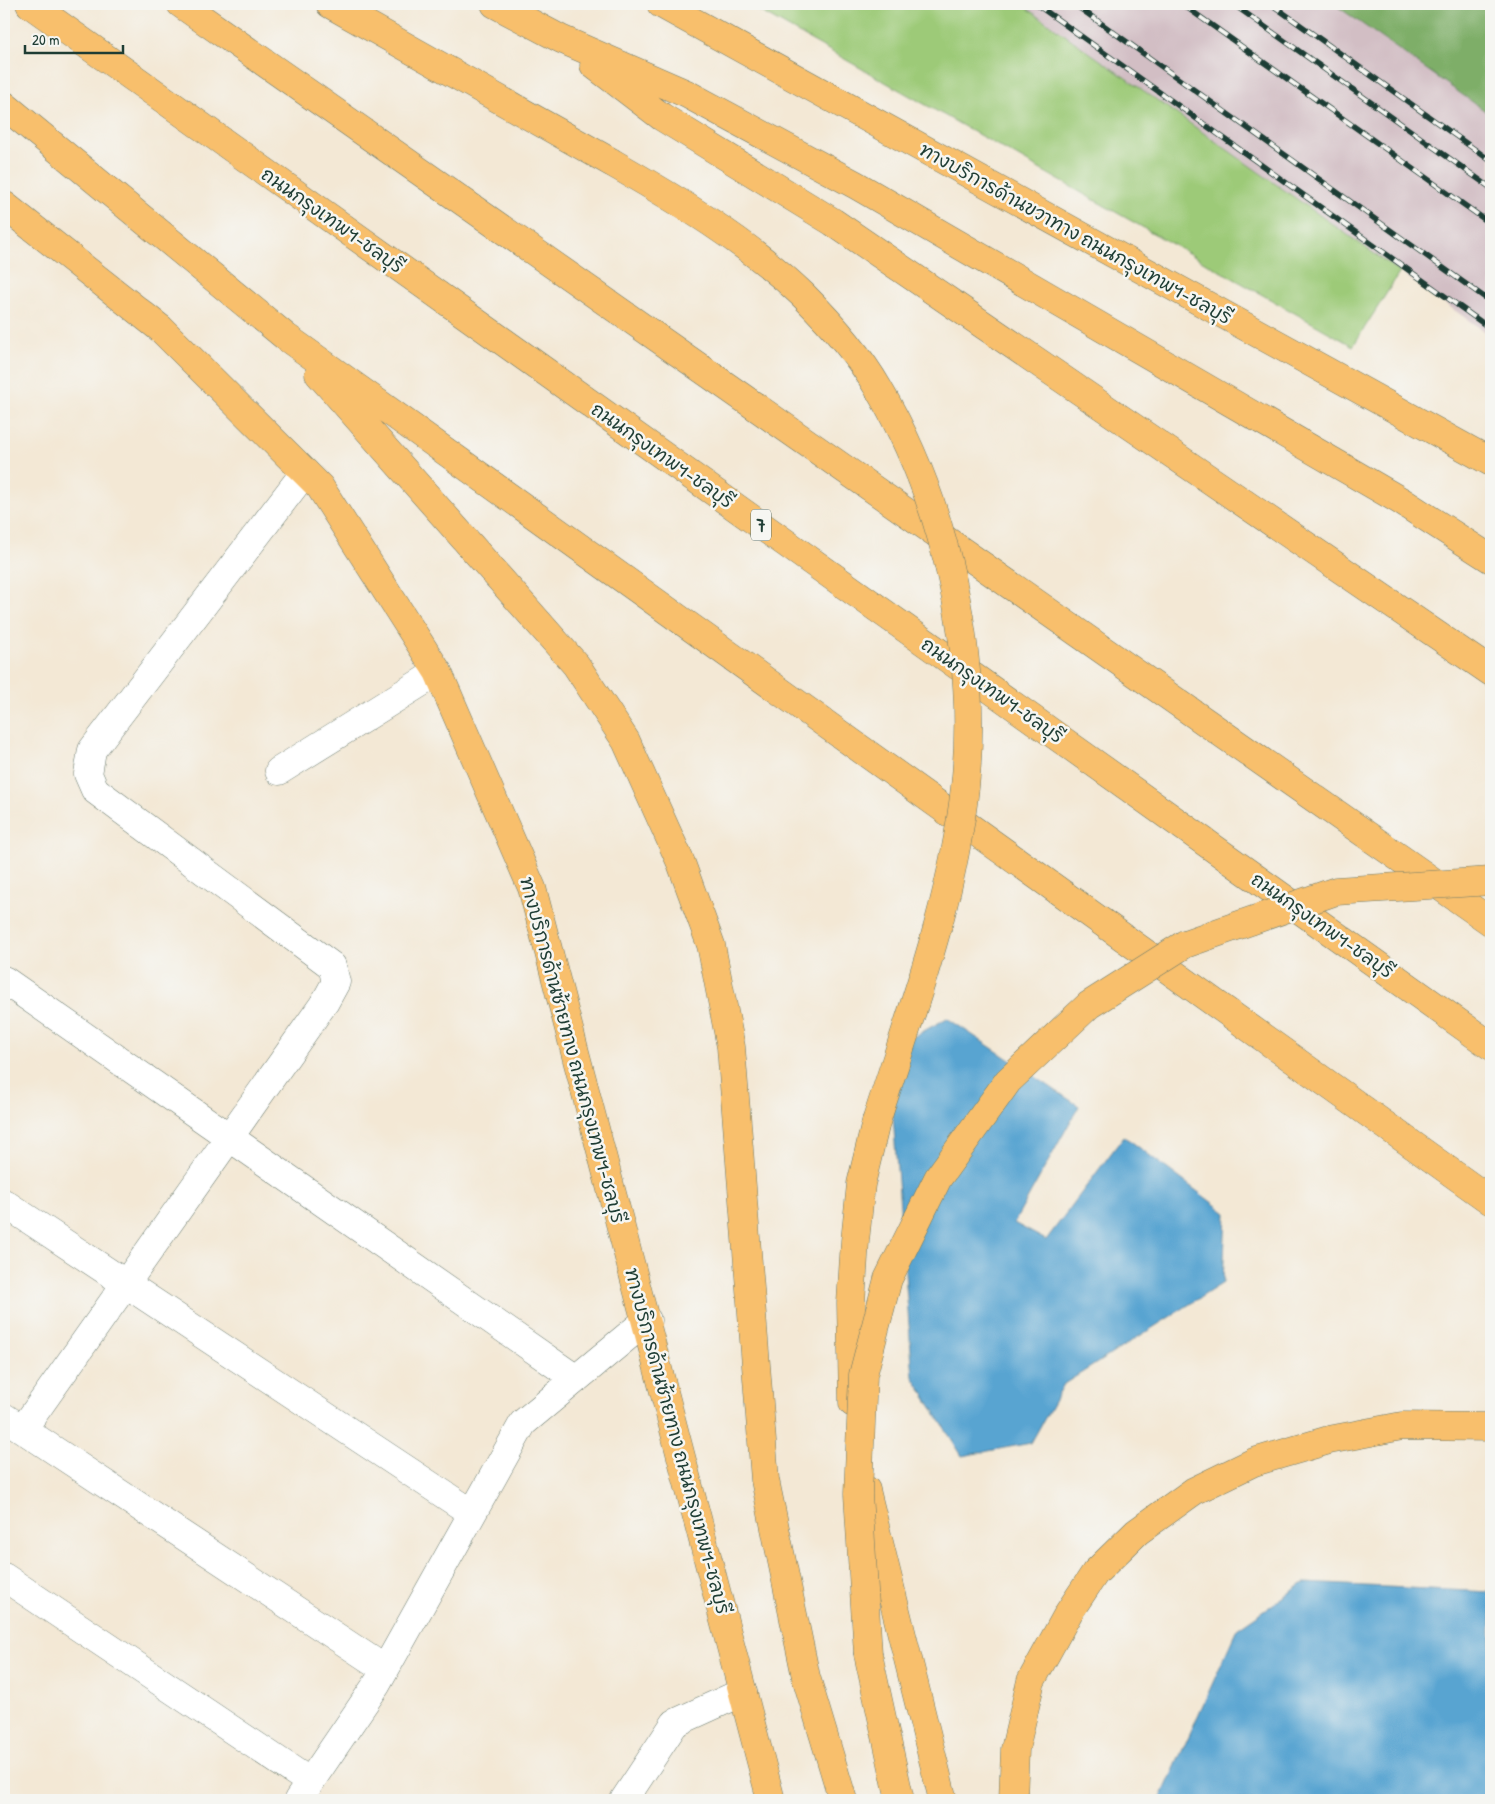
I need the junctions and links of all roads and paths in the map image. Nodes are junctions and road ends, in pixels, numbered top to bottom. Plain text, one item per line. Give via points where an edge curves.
1 (30, 4) edge
2 (181, 4) edge
3 (330, 4) edge
4 (495, 4) edge
5 (661, 4) edge
6 (561, 39) junction
7 (4, 105) edge
8 (4, 205) edge
9 (286, 337) junction
10 (1491, 462) edge
11 (305, 472) junction
12 (1491, 559) edge
13 (438, 672) junction
14 (1491, 672) edge
15 (279, 770) dead end
16 (1491, 881) edge
17 (1491, 922) edge
18 (4, 980) edge
19 (1491, 1046) edge
20 (230, 1138) junction
21 (1491, 1202) edge
22 (4, 1203) edge
23 (126, 1284) junction
24 (647, 1320) junction
25 (576, 1379) junction
26 (13, 1423) edge
27 (1491, 1427) edge
28 (472, 1513) junction
29 (4, 1577) edge
30 (385, 1669) junction
31 (743, 1692) junction
32 (304, 1791) edge
33 (624, 1800) edge
34 (771, 1800) edge
35 (843, 1800) edge
36 (900, 1800) edge
37 (943, 1800) edge
38 (1013, 1800) edge

1 - 19 main road, ถนนกรุงเทพฯ-ชลบุรี / 7
2 - 17 main road
3 - 37 main road, bridge via 611,162 710,222 760,258 804,297 844,341 877,385 903,434 926,494 948,562 961,626 969,707 965,786 948,885 876,1122 862,1184 851,1303 851,1392 860,1466 879,1552
4 - 6 main road
5 - 10 main road, ทางบริการด้านขวาทาง ถนนกรุงเทพฯ-ชลบุรี
6 - 12 main road via 687,94 847,180 1401,500
6 - 14 main road via 662,117 833,222
7 - 9 main road
8 - 11 main road, ทางบริการด้านซ้ายทาง ถนนกรุงเทพฯ-ชลบุรี via 161,328
9 - 21 main road
9 - 35 main road via 576,665 626,741 682,863 711,945 730,1047 765,1480 806,1677
11 - 13 main road, ทางบริการด้านซ้ายทาง ถนนกรุงเทพฯ-ชลบุรี via 320,487
11 - 20 street via 92,750 88,774 95,790 332,966 336,982 325,1002
13 - 15 street
13 - 24 main road, ทางบริการด้านซ้ายทาง ถนนกรุงเทพฯ-ชลบุรี via 532,888
16 - 36 main road, bridge via 1336,891 1185,944 1089,1006 1008,1081 938,1178 888,1279 863,1375 858,1494 868,1654
18 - 20 street
20 - 23 street
20 - 25 street
22 - 23 street
23 - 26 street
23 - 28 street
24 - 25 street
24 - 31 main road, ทางบริการด้านซ้ายทาง ถนนกรุงเทพฯ-ชลบุรี
25 - 28 street via 523,1423
26 - 30 street
27 - 38 main road via 1402,1426 1329,1440 1254,1462 1194,1491 1137,1532 1095,1573 1031,1681 1015,1749
28 - 30 street
29 - 32 street
30 - 32 street
31 - 33 street via 675,1723
31 - 34 main road, ทางบริการด้านซ้ายทาง ถนนกรุงเทพฯ-ชลบุรี

